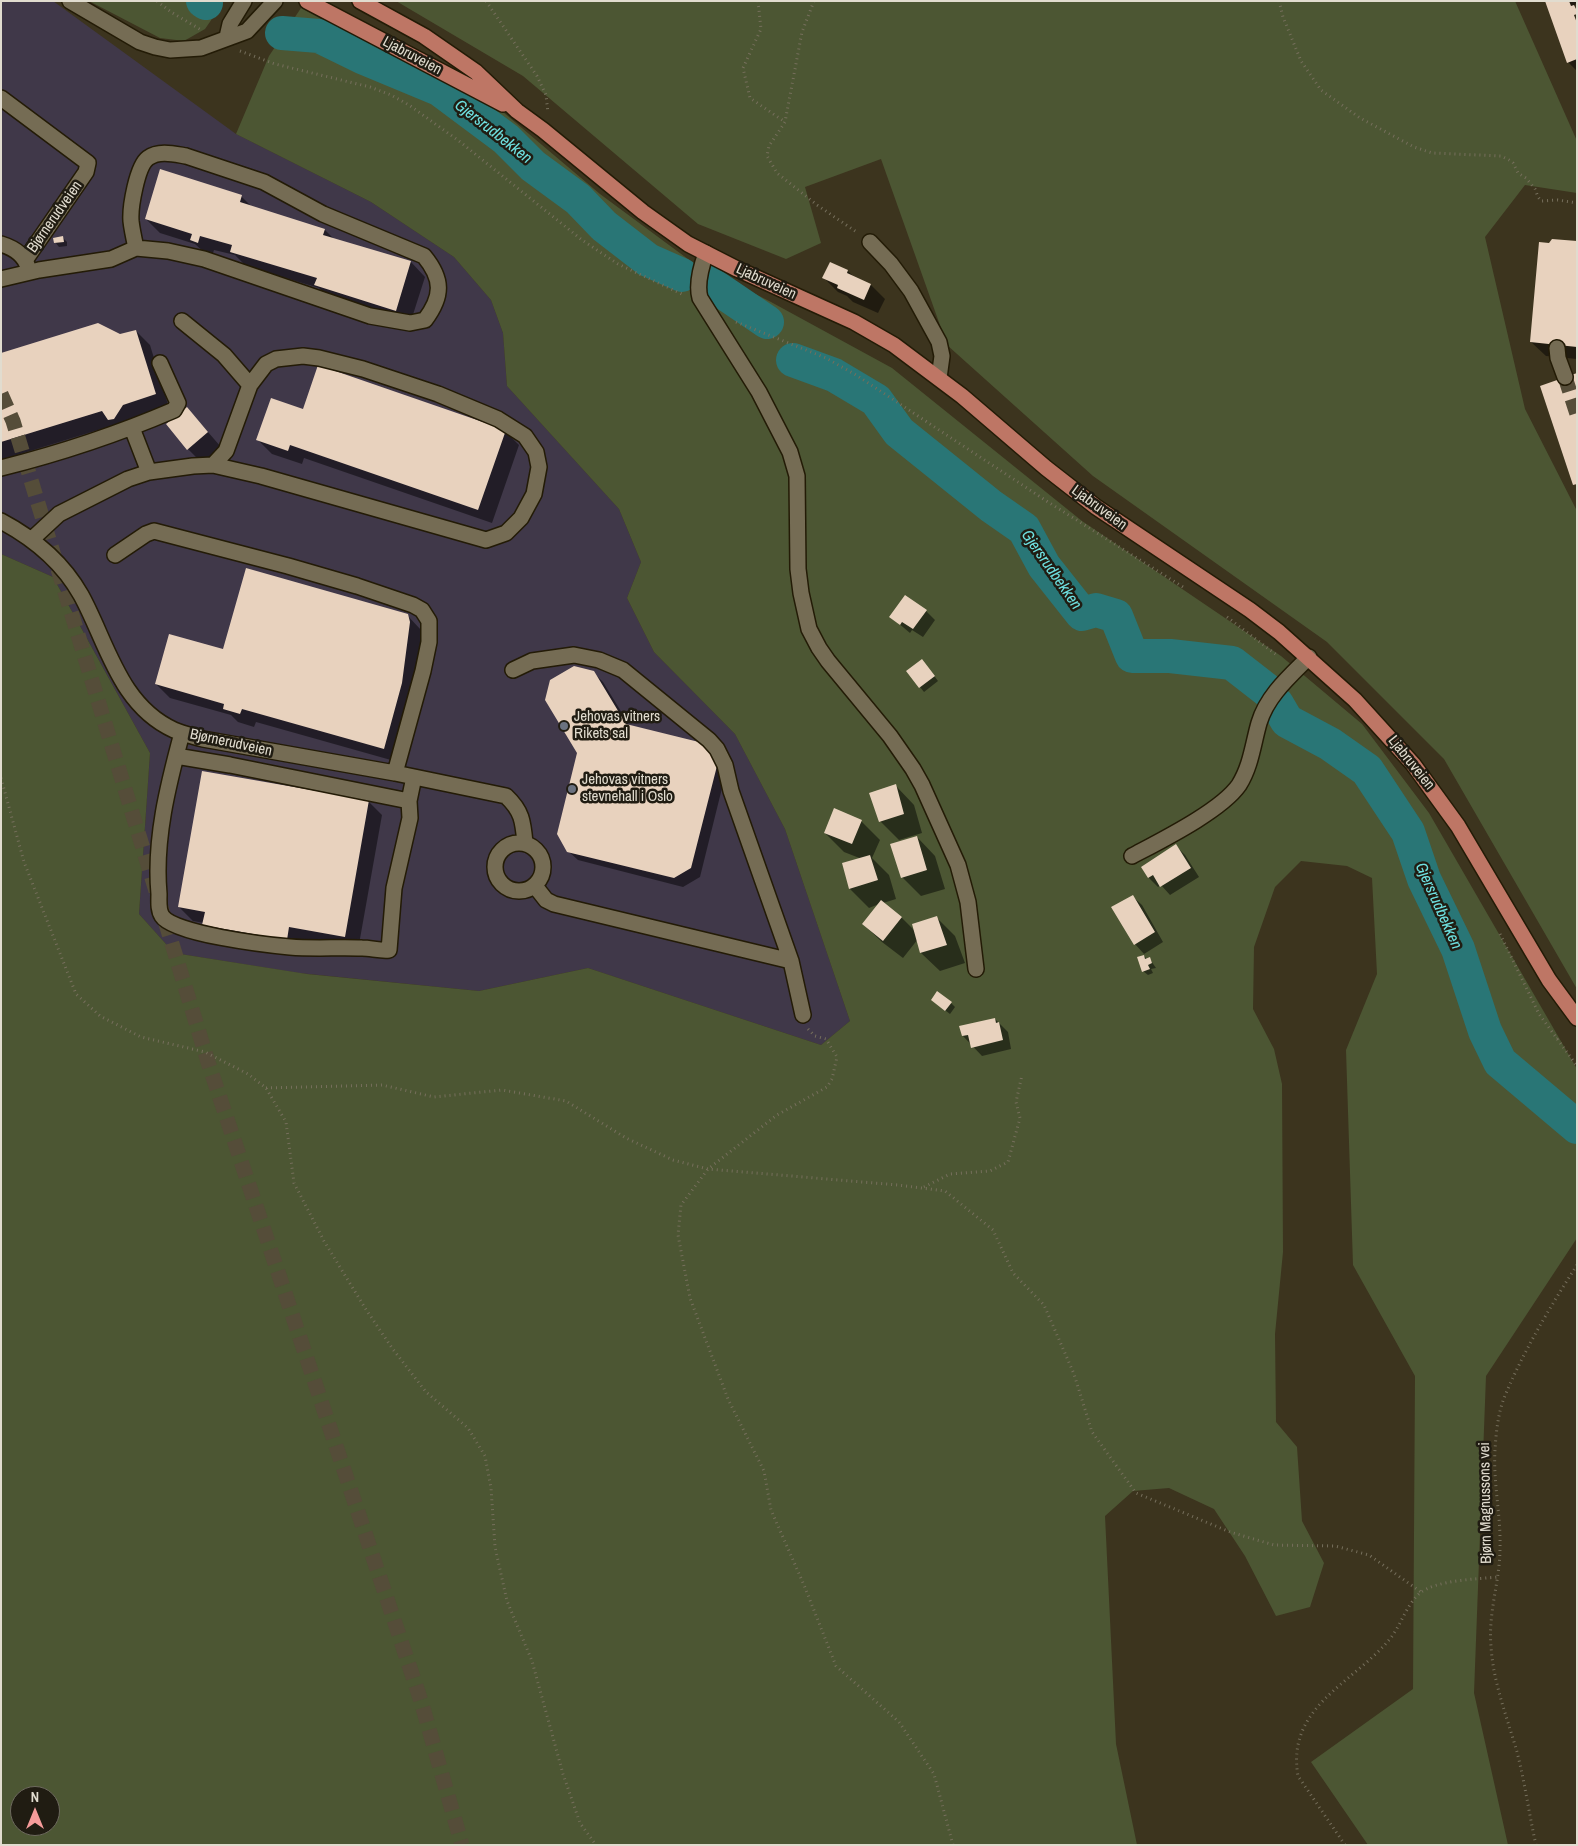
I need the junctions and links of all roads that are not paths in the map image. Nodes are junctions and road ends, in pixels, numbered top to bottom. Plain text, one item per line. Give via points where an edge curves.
1 (70, 1) edge
2 (244, 1) edge
3 (275, 1) edge
4 (308, 1) edge
5 (360, 1) edge
6 (227, 37) junction
7 (1, 98) edge
8 (517, 111) junction
9 (870, 242) road end
10 (1, 244) edge
11 (136, 248) junction
12 (706, 253) junction
13 (27, 266) junction
14 (1, 279) edge
15 (182, 321) dead end
16 (1557, 348) dead end
17 (160, 363) dead end
18 (1565, 377) tunnel mouth
19 (939, 378) junction
20 (250, 386) junction
21 (132, 428) junction
22 (213, 465) junction
23 (1, 468) edge
24 (149, 472) junction
25 (1, 521) edge
26 (31, 540) junction
27 (114, 555) dead end
28 (1309, 657) junction
29 (513, 670) dead end
30 (182, 733) junction
31 (176, 756) junction
32 (395, 773) junction
33 (414, 777) junction
34 (409, 802) junction
35 (525, 843) junction
36 (1132, 856) dead end
37 (535, 886) junction
38 (791, 961) junction
39 (976, 969) dead end
40 (803, 1015) road end
41 (1577, 1018) edge

1 - 6 street via 156,48 201,48
2 - 6 street via 230,24
3 - 6 street via 247,31
4 - 8 main road, Ljabruveien
5 - 8 main road, Ljabruveien via 451,54 476,72
7 - 13 street, Bjørnerudveien via 88,163 86,172
8 - 12 main road, Ljabruveien via 643,212
9 - 19 street via 911,291 939,342 942,356
10 - 13 street, Bjørnerudveien via 11,247
11 - 11 street via 204,259 389,320 410,323 425,320 438,297 434,268 424,256 323,214 264,182 174,154 148,158 139,169 131,219
11 - 13 street via 111,259
12 - 19 main road, Ljabruveien via 854,322 894,345
12 - 39 street via 697,289 759,392 783,436 796,469 798,568 809,629 828,662 890,736 922,785 958,865 968,902
13 - 14 street
15 - 20 street via 224,355
16 - 18 street
17 - 21 street via 178,403 174,410
19 - 28 main road, Ljabruveien via 1096,507 1250,610
20 - 22 street via 226,451
20 - 22 street via 266,364 276,359 303,356 363,369 438,394 498,419 525,436 536,452 539,468 534,494 522,518 506,533 486,540
21 - 23 street
21 - 24 street
22 - 24 street
24 - 26 street via 59,514
25 - 26 street, Bjørnerudveien
26 - 30 street, Bjørnerudveien via 60,566 80,594 114,668 131,695 157,720
27 - 32 street via 154,531 296,568 422,610 430,621 429,642
28 - 36 street via 1279,688 1266,708 1250,760 1233,792 1198,819
28 - 41 main road, Ljabruveien via 1387,733 1436,794 1474,850 1549,980
29 - 38 street via 532,661 555,657 574,655 599,660 624,670 709,740 725,765 731,791
30 - 31 street
30 - 32 street, Bjørnerudveien via 229,745
31 - 34 street
31 - 34 street via 160,844 157,879 160,910 166,920 200,933 289,946 389,950 394,888 410,818
32 - 33 street, Bjørnerudveien
33 - 34 street
33 - 35 street, Bjørnerudveien via 506,796 520,813
35 - 37 street via 539,852 544,863 542,875
35 - 37 street via 504,848 497,858 495,870 500,882 509,889 522,891
37 - 38 street via 546,900 554,904
38 - 40 street

